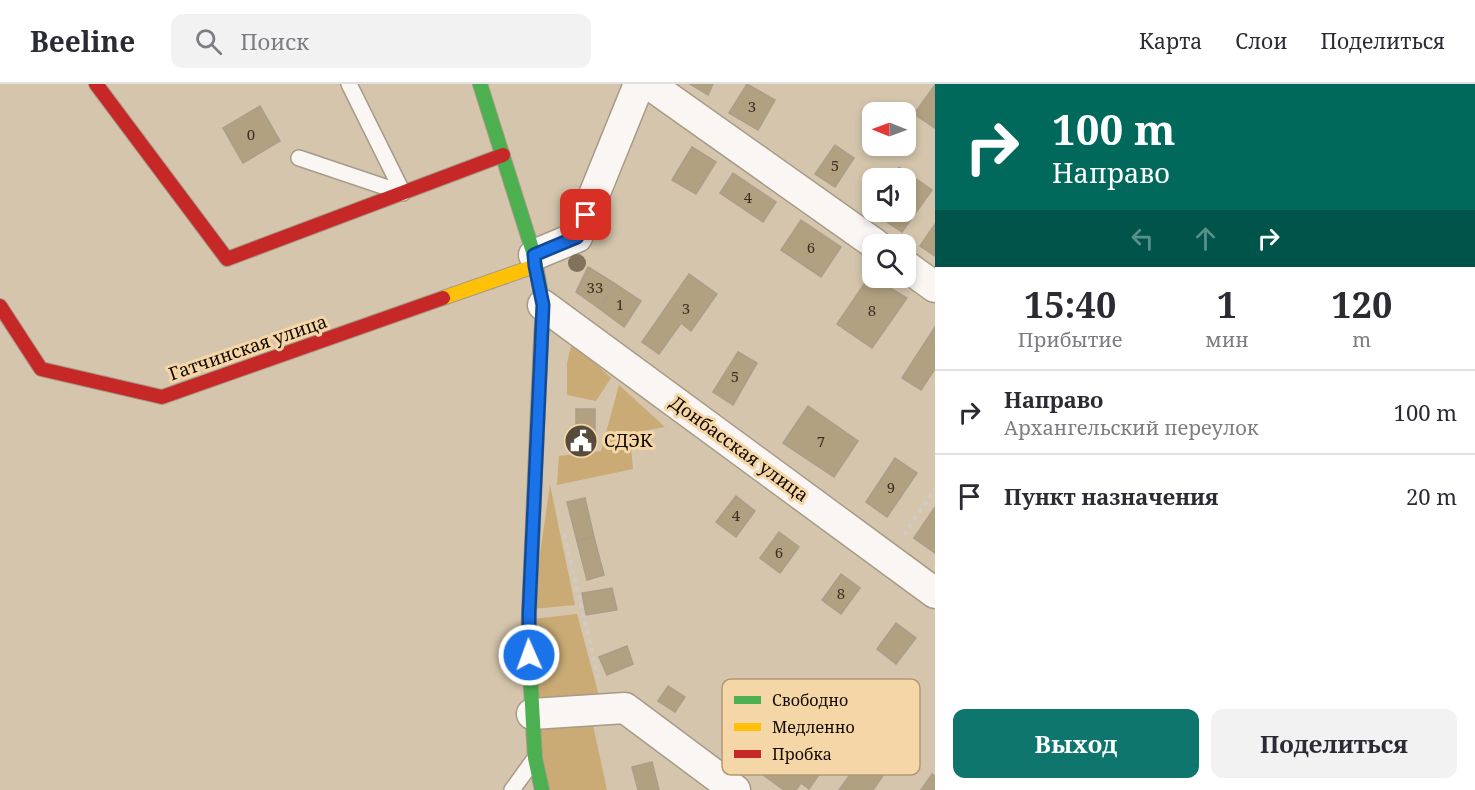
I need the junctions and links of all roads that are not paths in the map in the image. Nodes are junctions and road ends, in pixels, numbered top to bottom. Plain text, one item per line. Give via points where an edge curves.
1 (96, 84) edge
2 (349, 84) edge
3 (480, 84) edge
4 (639, 84) edge
5 (649, 84) edge
6 (503, 155) junction
7 (299, 158) dead end
8 (403, 193) junction
9 (862, 235) edge
10 (535, 260) junction
11 (916, 273) edge
12 (935, 287) edge
13 (543, 305) junction
14 (0, 306) edge
15 (935, 593) edge
16 (532, 714) junction
17 (535, 758) junction
18 (512, 790) edge
19 (542, 790) edge
20 (735, 790) edge

1 - 8 street via 227,260
2 - 8 lane
3 - 6 street
4 - 10 street via 577,237
5 - 9 street
6 - 8 street
6 - 10 street
7 - 8 lane
10 - 13 street
10 - 14 street, Гатчинская улица via 162,397 41,369
11 - 12 street
13 - 15 street, Донбасская улица
13 - 16 street via 529,613
16 - 17 street
16 - 20 street via 625,708
17 - 18 lane
17 - 19 street

